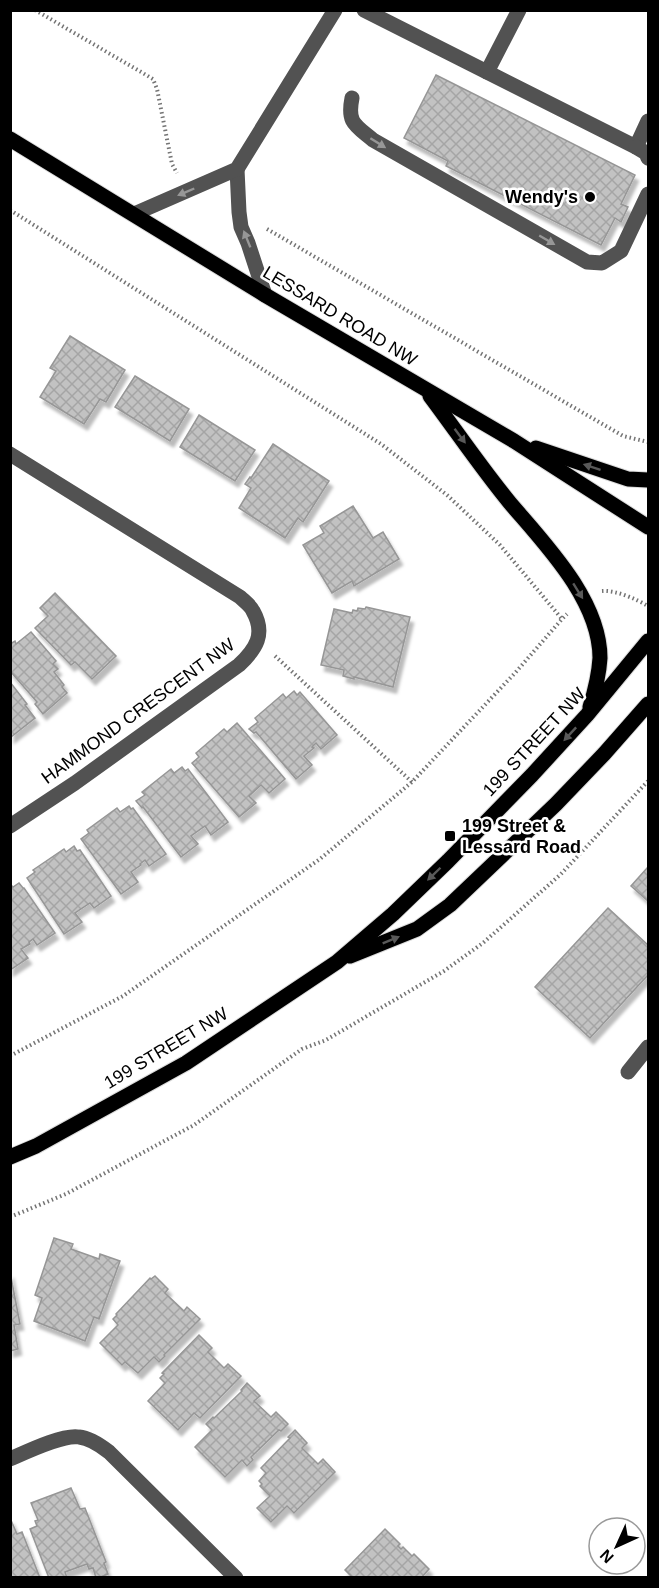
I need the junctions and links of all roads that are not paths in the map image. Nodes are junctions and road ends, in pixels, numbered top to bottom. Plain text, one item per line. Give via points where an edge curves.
1 (335, 10) edge
2 (364, 10) edge
3 (519, 10) edge
4 (487, 72) junction
5 (352, 98) dead end
6 (648, 121) edge
7 (10, 139) edge
8 (636, 147) junction
9 (648, 158) edge
10 (237, 170) junction
11 (648, 194) edge
12 (134, 214) junction
13 (266, 295) junction
14 (425, 389) junction
15 (514, 441) junction
16 (10, 454) edge
17 (648, 480) edge
18 (648, 527) edge
19 (648, 641) edge
20 (648, 704) edge
21 (587, 715) junction
22 (10, 826) edge
23 (337, 962) junction
24 (648, 1047) edge
25 (628, 1072) dead end
26 (10, 1157) edge
27 (10, 1459) edge
28 (236, 1578) edge

1 - 10 street
2 - 4 street
3 - 4 street
4 - 8 street
5 -> 11 street via 349,112 354,124 373,140 587,262 602,263 621,251
6 - 8 street
7 - 12 main road, LESSARD ROAD NW
8 - 9 street
10 -> 12 street
13 -> 10 street via 241,227
12 - 13 main road, LESSARD ROAD NW
13 - 14 main road, LESSARD ROAD NW
14 - 15 main road, LESSARD ROAD NW
14 -> 21 main road via 560,563 592,618 600,658
17 -> 15 main road via 628,479
15 - 18 main road, LESSARD ROAD NW
16 - 22 street, HAMMOND CRESCENT NW via 240,597 253,610 259,641 239,665
19 - 21 main road, 199 STREET NW
23 -> 20 main road, 199 STREET NW via 417,929 450,905 556,804
21 -> 23 main road, 199 STREET NW via 448,861
23 - 26 main road, 199 STREET NW via 186,1063
24 - 25 street
27 - 28 street via 78,1436 96,1443

